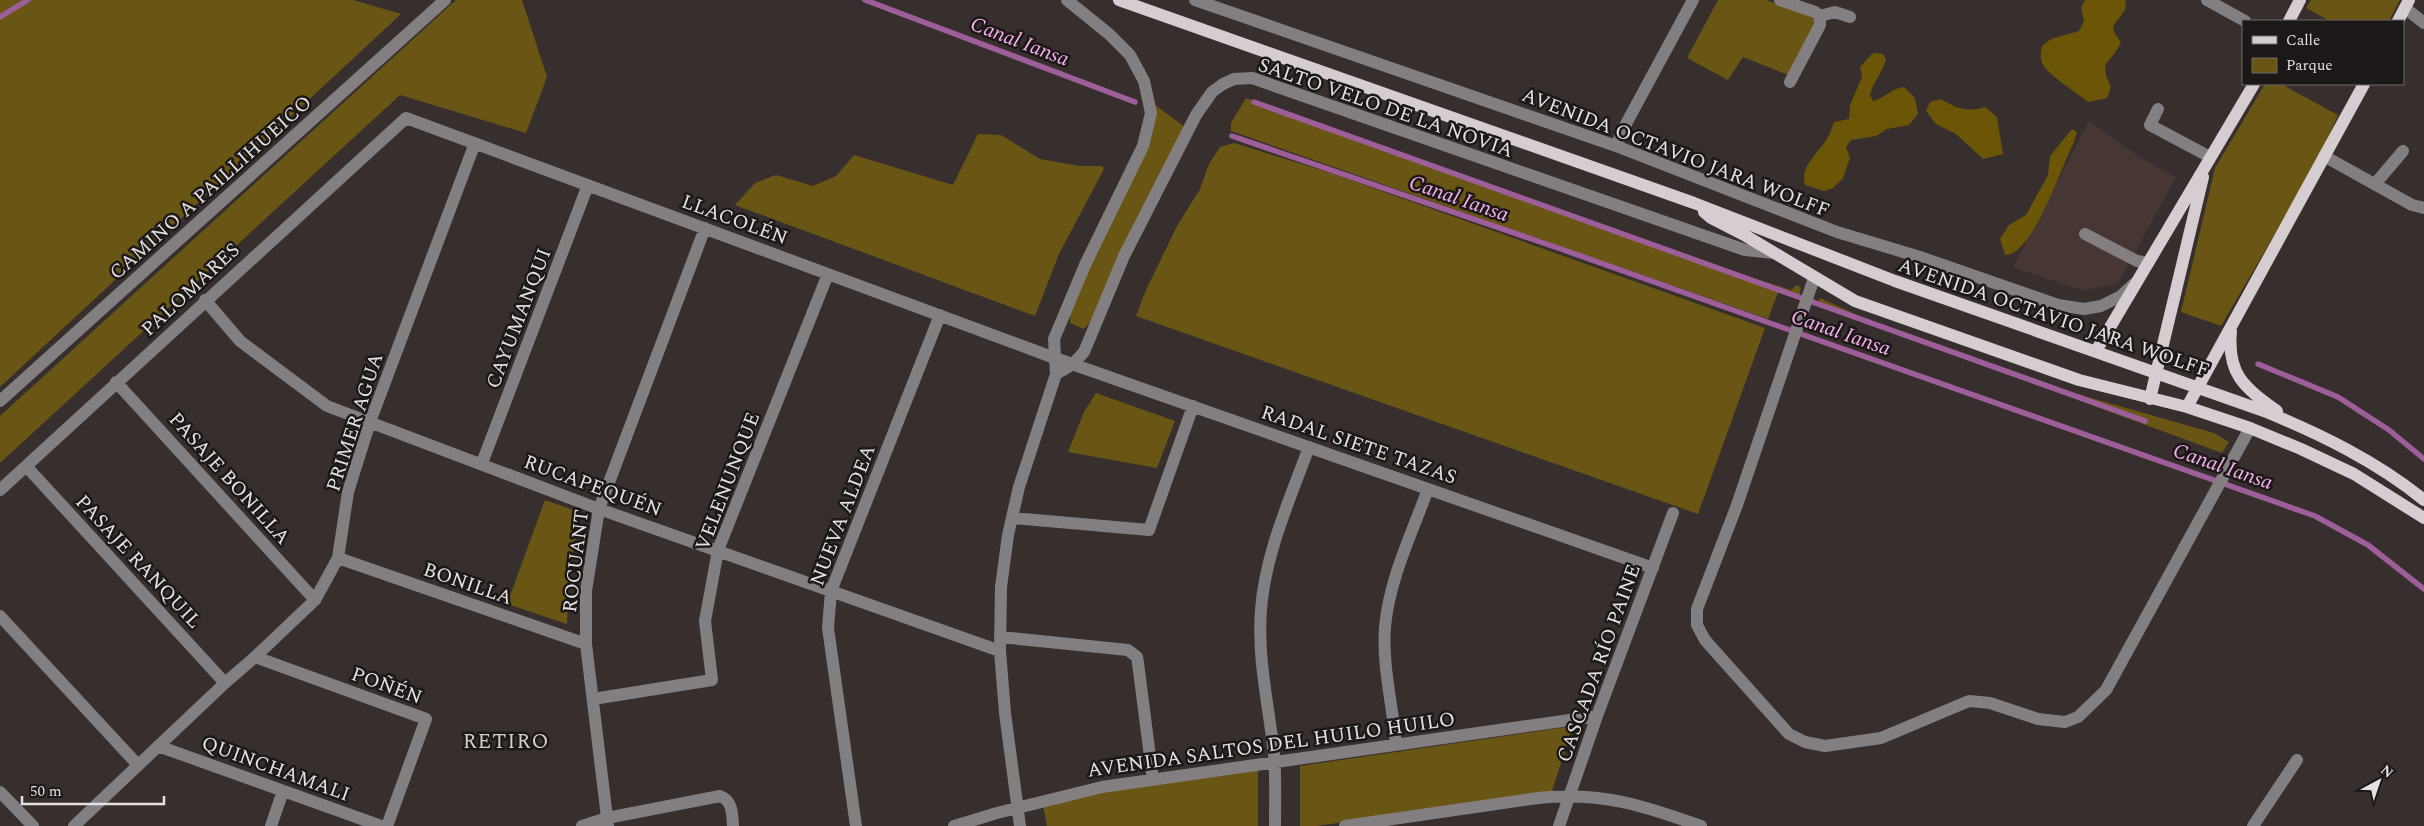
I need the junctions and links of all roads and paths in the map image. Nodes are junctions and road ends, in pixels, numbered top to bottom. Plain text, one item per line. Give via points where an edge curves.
1 (445, 0) edge
2 (1068, 0) edge
3 (1119, 0) edge
4 (1195, 0) edge
5 (1693, 0) edge
6 (1780, 0) edge
7 (2207, 0) edge
8 (2300, 0) edge
9 (2407, 4) edge
10 (1820, 16) junction
11 (1850, 17) dead end
12 (2243, 20) edge
13 (2290, 20) edge
14 (2399, 20) edge
15 (2424, 23) edge
16 (1790, 82) dead end
17 (2253, 85) edge
18 (2361, 85) edge
19 (2158, 109) dead end
20 (406, 118) joint
21 (475, 143) junction
22 (1616, 146) junction
23 (2403, 151) dead end
24 (2324, 156) junction
25 (2208, 161) junction
26 (2376, 184) junction
27 (588, 185) junction
28 (1694, 202) junction
29 (2424, 208) edge
30 (705, 228) junction
31 (2085, 234) dead end
32 (1774, 253) junction
33 (2148, 263) junction
34 (828, 274) junction
35 (1814, 278) junction
36 (2139, 278) junction
37 (205, 300) junction
38 (940, 315) junction
39 (2231, 327) junction
40 (2096, 351) junction
41 (1053, 357) junction
42 (1073, 364) junction
43 (2157, 373) junction
44 (1056, 374) junction
45 (116, 382) junction
46 (2198, 388) junction
47 (2150, 399) junction
48 (0, 401) edge
49 (1193, 406) junction
50 (2187, 407) junction
51 (370, 422) junction
52 (2291, 422) junction
53 (2250, 428) junction
54 (1310, 447) junction
55 (482, 463) junction
56 (26, 466) junction
57 (1428, 489) junction
58 (0, 490) edge
59 (2424, 500) edge
60 (598, 509) junction
61 (1673, 513) dead end
62 (1012, 518) junction
63 (2424, 518) edge
64 (718, 550) junction
65 (338, 558) junction
66 (1653, 568) junction
67 (831, 591) junction
68 (315, 600) junction
69 (0, 616) edge
70 (1000, 637) junction
71 (586, 644) junction
72 (1000, 651) junction
73 (255, 657) junction
74 (225, 683) junction
75 (593, 699) junction
76 (1596, 716) junction
77 (1396, 745) junction
78 (158, 746) junction
79 (2297, 760) dead end
80 (1274, 762) junction
81 (138, 765) junction
82 (1153, 780) junction
83 (283, 791) junction
84 (0, 792) edge
85 (1571, 796) junction
86 (1018, 807) junction
87 (608, 822) edge
88 (1366, 825) edge
89 (33, 826) edge
90 (74, 826) edge
91 (271, 826) edge
92 (381, 826) edge
93 (388, 826) edge
94 (582, 826) edge
95 (733, 826) edge
96 (856, 826) edge
97 (954, 826) edge
98 (1020, 826) edge
99 (1275, 826) edge
100 (1345, 826) edge
101 (1560, 826) edge
102 (1701, 826) edge
103 (2253, 826) edge

1 - 48 street, CAMINO A PAILLIHUEICO
2 - 41 street via 1130,55 1144,81 1151,113 1143,146 1085,265 1054,339
3 - 28 main road, AVENIDA OCTAVIO JARA WOLFF
4 - 22 street, AVENIDA OCTAVIO JARA WOLFF
5 - 22 street
6 - 10 street
7 - 12 street
8 - 13 main road
9 - 14 main road
9 - 15 street
10 - 11 street via 1835,12
10 - 16 street via 1820,25
17 - 25 main road
18 - 24 main road
19 - 25 street via 2150,126
20 - 21 street, LLACOLÉN
20 - 37 street, PALOMARES
21 - 27 street, LLACOLÉN
21 - 51 street, PRIMER AGUA
22 - 36 street, AVENIDA OCTAVIO JARA WOLFF via 1837,232 2058,305 2084,309 2101,306 2121,296
23 - 26 street
24 - 26 street
24 - 39 main road
25 - 33 main road
25 - 43 main road
26 - 29 street
27 - 30 street, LLACOLÉN
27 - 55 street, CAYUMANQUI
28 - 32 main road, AVENIDA OCTAVIO JARA WOLFF via 1711,218
28 - 40 main road, AVENIDA OCTAVIO JARA WOLFF via 1895,281
30 - 34 street, LLACOLÉN
30 - 60 street, ROCUANT
31 - 33 street via 2137,261
32 - 35 main road, AVENIDA OCTAVIO JARA WOLFF
32 - 42 street, SALTO VELO DE LA NOVIA via 1745,250 1252,78 1234,79 1212,92 1196,114 1124,256 1084,352
33 - 36 main road
34 - 38 street, LLACOLÉN
34 - 64 street, VELENUNQUE
35 - 47 main road, AVENIDA OCTAVIO JARA WOLFF via 1871,308 2079,380
35 - 53 street via 1737,505 1697,609 1696,625 1705,640 1789,734 1805,742 1825,746 1880,738 1969,701 1990,703 2038,720 2065,722 2078,717 2106,690
36 - 40 main road
37 - 45 street, PALOMARES
37 - 51 street, RUCAPEQUÉN via 240,341 327,406
38 - 41 street, LLACOLÉN
38 - 67 street, NUEVA ALDEA
39 - 46 main road
39 - 52 main road via 2230,355 2236,374 2255,395
40 - 43 main road, AVENIDA OCTAVIO JARA WOLFF
41 - 42 street, RADAL SIETE TAZAS
41 - 44 street
42 - 44 street, SALTO VELO DE LA NOVIA
42 - 49 street, RADAL SIETE TAZAS
43 - 46 main road, AVENIDA OCTAVIO JARA WOLFF
43 - 47 main road
44 - 62 street
45 - 56 street, PALOMARES
45 - 68 street, PASAJE BONILLA
46 - 50 main road
46 - 52 main road, AVENIDA OCTAVIO JARA WOLFF
47 - 50 main road, AVENIDA OCTAVIO JARA WOLFF
49 - 54 street, RADAL SIETE TAZAS
49 - 62 street via 1149,530
50 - 53 main road, AVENIDA OCTAVIO JARA WOLFF
51 - 55 street, RUCAPEQUÉN
51 - 65 street, PRIMER AGUA via 348,492
52 - 59 main road via 2370,462
53 - 63 main road, AVENIDA OCTAVIO JARA WOLFF via 2354,474
54 - 57 street, RADAL SIETE TAZAS
54 - 80 street via 1277,537 1262,596 1261,655
55 - 60 street, RUCAPEQUÉN
56 - 58 street, PALOMARES
56 - 74 street, PASAJE RANQUIL
57 - 66 street, RADAL SIETE TAZAS
57 - 77 street via 1396,580 1385,628 1385,660
60 - 64 street, RUCAPEQUÉN
60 - 71 street, ROCUANT via 586,591
61 - 66 street, CASCADA RÍO PAINE
62 - 70 street via 1002,572
64 - 67 street, RUCAPEQUÉN
64 - 75 street, VELENUNQUE via 705,621 712,680
65 - 68 street, PRIMER AGUA
65 - 71 street, BONILLA
66 - 76 street, CASCADA RÍO PAINE
67 - 72 street, RUCAPEQUÉN
67 - 96 street, NUEVA ALDEA via 828,628
68 - 73 street, PRIMER AGUA
69 - 81 street
70 - 72 street
70 - 82 street via 1133,652 1138,663
71 - 75 street, ROCUANT
72 - 86 street
73 - 74 street, PRIMER AGUA
73 - 93 street, POÑÉN via 426,719
74 - 78 street, PRIMER AGUA
75 - 87 street, ROCUANT
76 - 77 street, AVENIDA SALTOS DEL HUILO HUILO
76 - 85 street, CASCADA RÍO PAINE
77 - 80 street, AVENIDA SALTOS DEL HUILO HUILO
78 - 81 street, PRIMER AGUA
78 - 83 street, QUINCHAMALI
79 - 103 street
80 - 82 street, AVENIDA SALTOS DEL HUILO HUILO
80 - 99 street
81 - 90 street, PRIMER AGUA
82 - 86 street, AVENIDA SALTOS DEL HUILO HUILO via 1084,790
83 - 91 street
83 - 92 street, QUINCHAMALI
84 - 89 street
85 - 88 street via 1538,798
85 - 101 street, CASCADA RÍO PAINE
85 - 102 street via 1628,801
86 - 97 street, AVENIDA SALTOS DEL HUILO HUILO
86 - 98 street
87 - 94 street
87 - 95 street via 720,796 731,806
88 - 100 street

